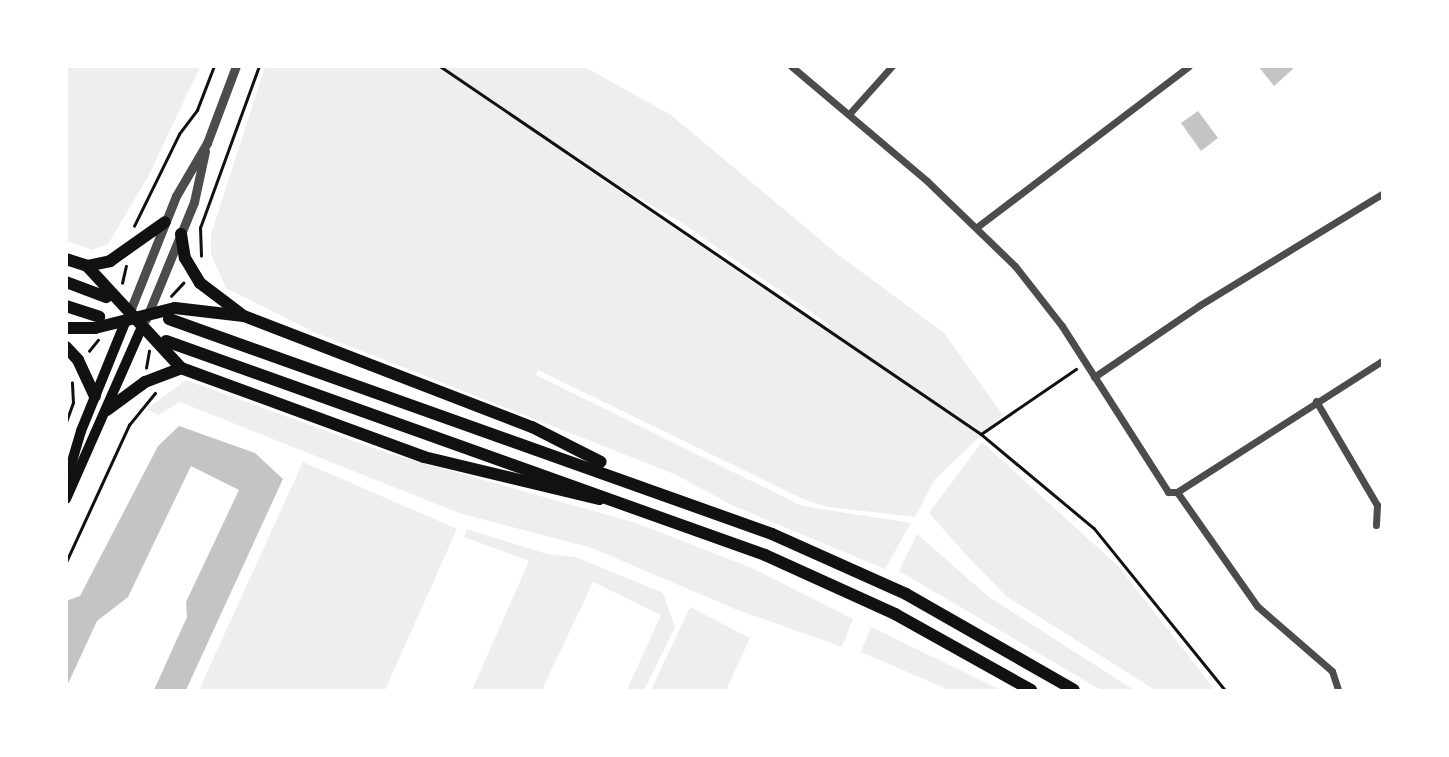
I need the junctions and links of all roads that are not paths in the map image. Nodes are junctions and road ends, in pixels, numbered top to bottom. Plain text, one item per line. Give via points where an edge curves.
1 (236, 66) edge
2 (790, 66) edge
3 (892, 66) edge
4 (1189, 66) edge
5 (849, 113) junction
6 (207, 143) junction
7 (1382, 194) edge
8 (165, 222) junction
9 (976, 227) junction
10 (181, 234) junction
11 (66, 259) edge
12 (87, 266) junction
13 (66, 282) edge
14 (106, 290) junction
15 (66, 306) edge
16 (171, 310) junction
17 (244, 316) junction
18 (136, 318) junction
19 (97, 323) junction
20 (66, 328) edge
21 (159, 346) junction
22 (66, 347) edge
23 (1382, 361) edge
24 (181, 368) junction
25 (1094, 377) junction
26 (95, 396) junction
27 (1316, 401) junction
28 (107, 410) junction
29 (66, 482) edge
30 (645, 485) junction
31 (1177, 492) junction
32 (66, 499) edge
33 (643, 508) junction
34 (1376, 525) dead end
35 (1031, 691) edge
36 (1074, 691) edge
37 (1338, 691) edge

1 - 6 street
2 - 5 street
3 - 5 street
4 - 9 street
5 - 9 street
6 - 8 street
6 - 10 street via 194,202
7 - 25 street via 1210,298
8 - 12 highway via 121,256
8 - 18 street via 136,294
9 - 25 street via 1023,276
10 - 17 highway via 194,276
10 - 18 street via 153,300
11 - 12 highway
12 - 14 highway
13 - 14 highway
14 - 18 highway
15 - 19 highway
16 - 17 highway
16 - 18 highway
16 - 30 highway
17 - 30 highway via 531,427
18 - 19 highway
18 - 21 highway
18 - 26 main road via 119,337
18 - 28 main road via 136,342
19 - 20 highway
21 - 24 highway
21 - 33 highway
22 - 26 highway via 78,360
23 - 27 street
24 - 28 highway via 151,379
24 - 33 highway via 424,457
25 - 31 street via 1162,489
26 - 29 main road
27 - 31 street
27 - 34 street via 1377,505
28 - 32 main road
30 - 36 highway via 772,534 906,594
31 - 37 street via 1258,606 1332,671
33 - 35 highway via 825,580

